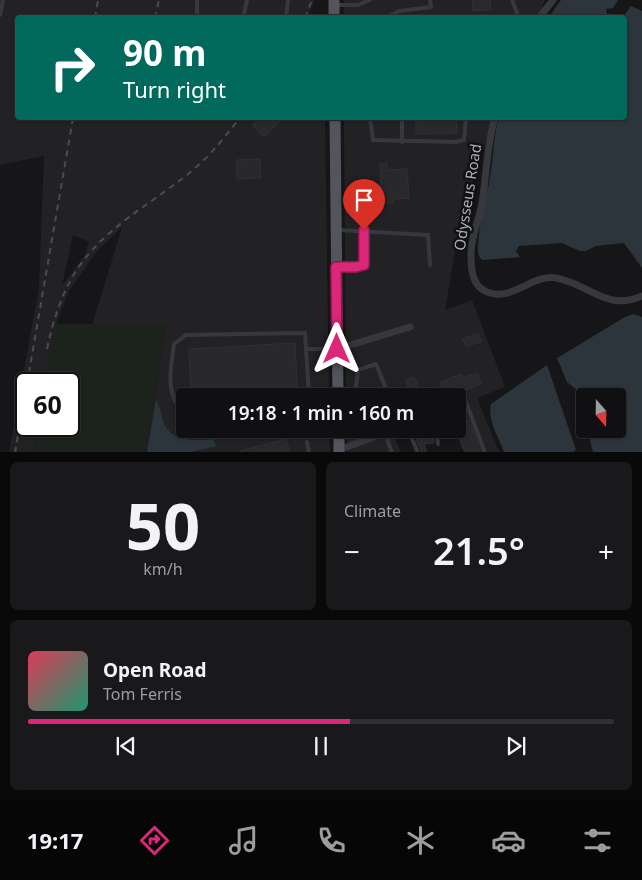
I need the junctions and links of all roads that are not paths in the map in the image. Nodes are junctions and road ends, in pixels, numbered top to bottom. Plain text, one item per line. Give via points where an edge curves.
1 (3, 0) edge
2 (197, 0) edge
3 (247, 0) edge
4 (288, 0) edge
5 (370, 0) edge
6 (430, 0) edge
7 (512, 0) edge
8 (553, 0) edge
9 (358, 2) edge
10 (334, 3) edge
11 (0, 15) edge
12 (197, 15) edge
13 (244, 15) edge
14 (286, 15) edge
15 (392, 15) edge
16 (518, 15) edge
17 (541, 15) edge
18 (335, 120) edge
19 (370, 120) edge
20 (402, 120) edge
21 (466, 120) edge
22 (495, 120) edge
23 (402, 142) junction
24 (336, 230) junction
25 (364, 230) junction
26 (430, 265) dead end
27 (336, 267) junction
28 (642, 296) edge
29 (410, 327) dead end
30 (306, 349) junction
31 (337, 349) junction
32 (308, 388) edge
33 (338, 388) edge
34 (355, 388) edge
35 (386, 388) edge
36 (466, 402) edge
37 (176, 403) edge
38 (338, 438) edge
39 (373, 438) edge
40 (387, 438) edge
41 (412, 438) edge
42 (437, 438) edge
43 (307, 442) dead end
44 (438, 444) dead end
45 (309, 452) edge
46 (339, 452) edge
47 (392, 452) edge
48 (418, 452) edge
49 (485, 452) edge

1 - 11 lane
2 - 12 lane
3 - 13 lane
4 - 14 lane
5 - 9 lane
6 - 15 lane via 431,7
7 - 16 lane
8 - 17 street
9 - 10 lane
18 - 24 main road
19 - 23 lane via 373,140
20 - 23 lane
21 - 23 lane via 464,140
22 - 28 street, Odysseus Road via 481,209 471,250 472,272 478,285 487,292 499,294 554,278 615,302 632,301
24 - 25 lane
24 - 27 main road
25 - 26 lane via 428,235
25 - 27 lane via 364,265
27 - 31 main road
29 - 31 street
30 - 31 lane
30 - 32 lane
30 - 37 lane via 305,333 186,335 174,344 170,378
31 - 33 main road
34 - 35 lane via 358,370 376,364
36 - 49 lane
38 - 46 main road
39 - 46 street
40 - 47 lane
41 - 48 lane
42 - 44 lane
43 - 45 lane

